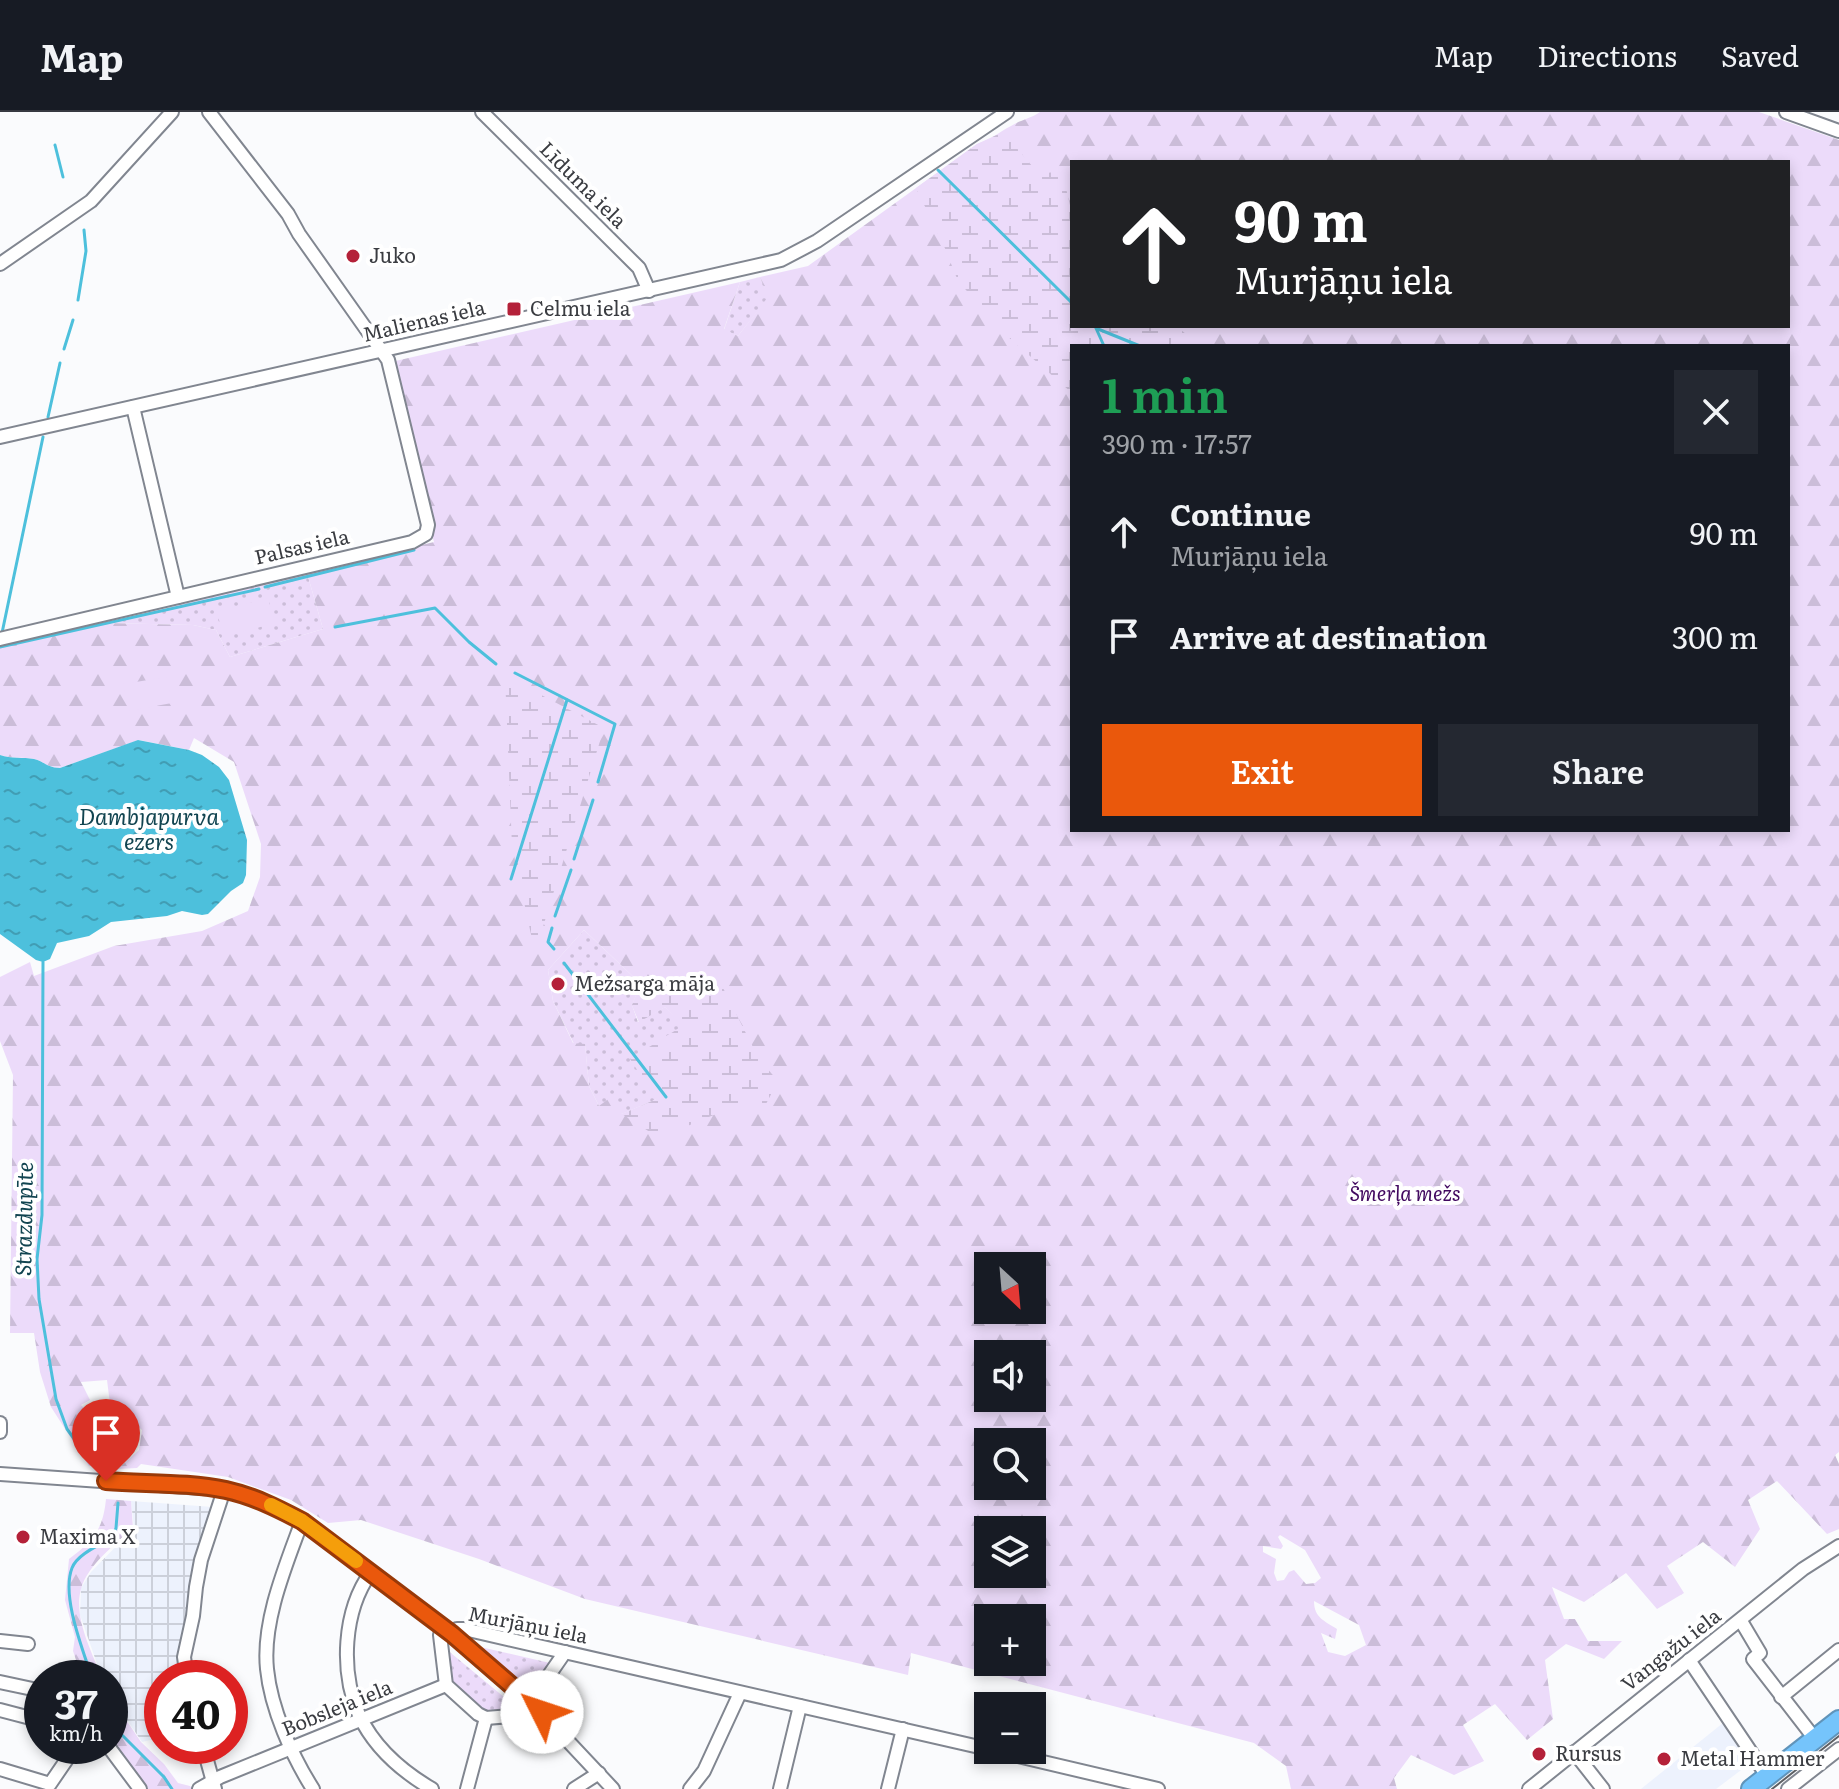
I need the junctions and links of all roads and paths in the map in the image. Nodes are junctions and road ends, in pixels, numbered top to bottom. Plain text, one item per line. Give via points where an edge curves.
1 (172, 112) edge
2 (209, 112) edge
3 (482, 112) edge
4 (1007, 112) edge
5 (1786, 112) edge
6 (1839, 131) edge
7 (0, 264) edge
8 (649, 291) junction
9 (383, 350) junction
10 (133, 407) junction
11 (0, 437) edge
12 (178, 597) junction
13 (0, 639) edge
14 (0, 1423) edge
15 (0, 1432) edge
16 (0, 1474) edge
17 (224, 1490) junction
18 (302, 1521) junction
19 (1839, 1546) edge
20 (371, 1572) junction
21 (1741, 1621) junction
22 (447, 1630) junction
23 (0, 1641) edge
24 (28, 1644) dead end
25 (1839, 1650) edge
26 (565, 1652) junction
27 (184, 1660) edge
28 (1689, 1660) junction
29 (0, 1682) edge
30 (446, 1685) junction
31 (24, 1687) edge
32 (740, 1693) junction
33 (1781, 1697) junction
34 (535, 1706) junction
35 (800, 1706) junction
36 (0, 1710) edge
37 (24, 1716) edge
38 (486, 1718) junction
39 (1839, 1720) edge
40 (363, 1721) junction
41 (903, 1729) junction
42 (1815, 1739) junction
43 (974, 1746) edge
44 (291, 1749) junction
45 (1839, 1749) edge
46 (1574, 1752) junction
47 (1046, 1763) edge
48 (64, 1764) edge
49 (121, 1764) edge
50 (206, 1764) edge
51 (0, 1769) edge
52 (599, 1773) junction
53 (1767, 1776) junction
54 (209, 1787) edge
55 (140, 1789) edge
56 (313, 1789) edge
57 (432, 1789) edge
58 (467, 1789) edge
59 (574, 1789) edge
60 (613, 1789) edge
61 (690, 1789) edge
62 (780, 1789) edge
63 (888, 1789) edge
64 (1158, 1789) edge
65 (1529, 1789) edge
66 (1603, 1789) edge
67 (1751, 1789) edge
68 (1788, 1789) edge

1 - 7 street via 91,201
2 - 9 street
3 - 8 street, Līduma iela via 639,268
4 - 8 street, Malienas iela via 781,260
5 - 6 street
8 - 9 street, Malienas iela
9 - 10 street, Malienas iela
9 - 12 street, Palsas iela via 426,534 412,542
10 - 11 street, Malienas iela
10 - 12 street
12 - 13 street, Palsas iela
14 - 15 street
16 - 17 street, Murjāņu iela
17 - 18 street, Murjāņu iela
17 - 27 street via 201,1560
18 - 20 street, Murjāņu iela
18 - 44 street via 277,1588 267,1668
19 - 21 street, Vangažu iela
20 - 22 street, Murjāņu iela
20 - 40 street via 353,1609 346,1647
21 - 28 street, Vangažu iela
21 - 33 street via 1760,1653 1753,1659
22 - 26 street, Murjāņu iela via 464,1629
22 - 30 street via 440,1635
22 - 34 street
23 - 24 street
25 - 33 street
26 - 32 street, Murjāņu iela
26 - 34 street
28 - 46 street, Vangažu iela
28 - 53 street
29 - 31 street
30 - 38 street
30 - 40 street, Bobsleja iela
32 - 35 street, Murjāņu iela
32 - 61 street via 704,1771
33 - 42 street
34 - 38 street via 524,1715
34 - 52 street
35 - 41 street, Murjāņu iela
35 - 62 street
36 - 37 street
38 - 58 street
39 - 42 highway
40 - 44 street, Bobsleja iela
40 - 57 street via 392,1760
41 - 43 street, Murjāņu iela
41 - 63 street
42 - 53 highway
44 - 54 street, Bobsleja iela via 220,1777
44 - 56 street
45 - 68 street
46 - 65 street, Vangažu iela
46 - 66 street
47 - 64 street, Murjāņu iela
48 - 51 street via 50,1784
49 - 55 street
50 - 54 street
52 - 59 street
52 - 60 street
53 - 67 highway

